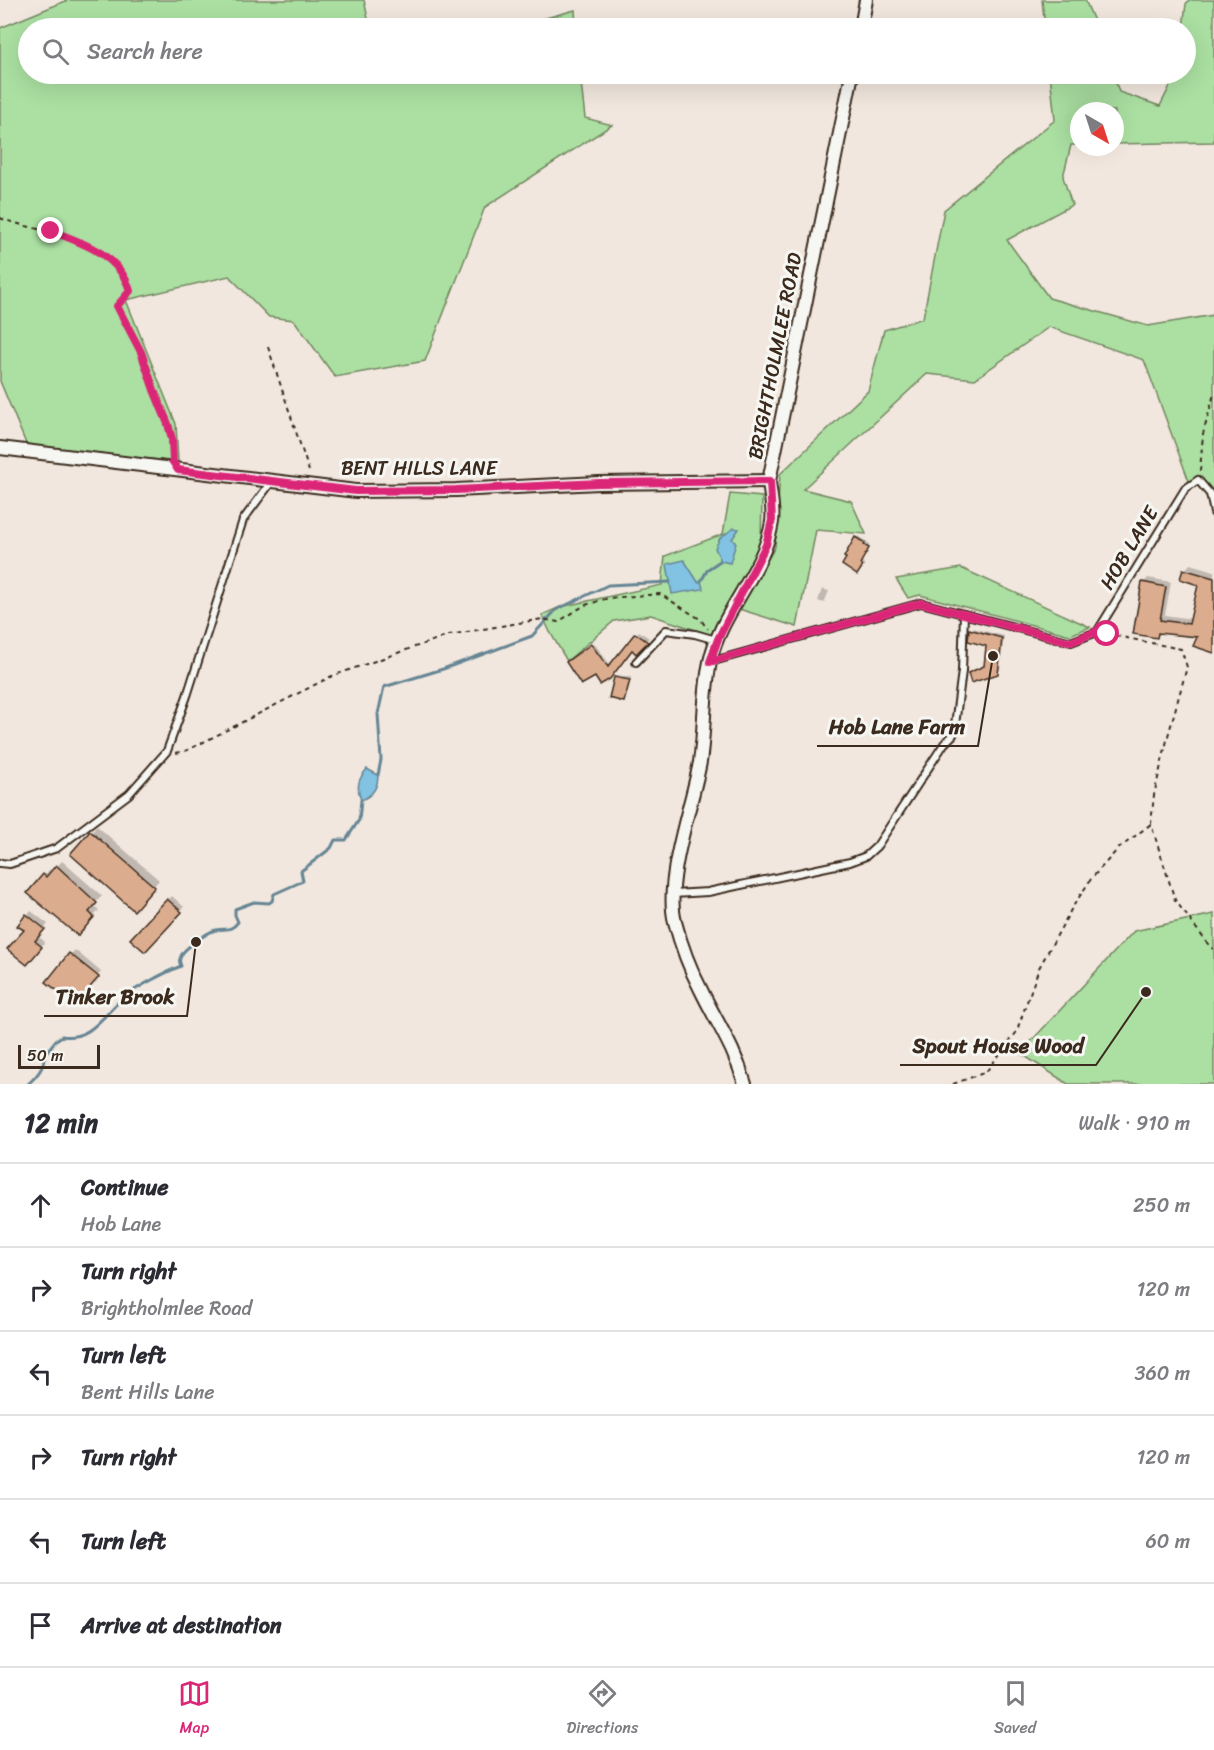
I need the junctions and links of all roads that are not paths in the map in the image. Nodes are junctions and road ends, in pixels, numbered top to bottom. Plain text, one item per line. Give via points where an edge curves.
1 (866, 0) edge
2 (863, 18) edge
3 (850, 84) edge
4 (0, 448) edge
5 (272, 481) junction
6 (770, 481) junction
7 (1214, 513) edge
8 (964, 615) junction
9 (718, 638) junction
10 (636, 662) dead end
11 (710, 662) junction
12 (0, 863) edge
13 (674, 894) junction
14 (745, 1084) edge

1 - 2 street
3 - 6 street, BRIGHTHOLMLEE ROAD
4 - 5 street, BENT HILLS LANE
5 - 6 street, BENT HILLS LANE via 356,491
5 - 12 lane via 243,520 167,752 129,795 57,848 10,864
6 - 9 street, BRIGHTHOLMLEE ROAD via 772,520 766,545
7 - 8 lane, HOB LANE via 1210,494 1198,480 1185,489 1098,631 1071,642
8 - 11 lane via 921,603
8 - 13 lane via 962,671 953,735 877,846 850,862 708,891
9 - 10 lane via 666,630
9 - 11 street, BRIGHTHOLMLEE ROAD
11 - 13 street, BRIGHTHOLMLEE ROAD via 700,761
13 - 14 street, BRIGHTHOLMLEE ROAD via 675,923 692,970 732,1047

